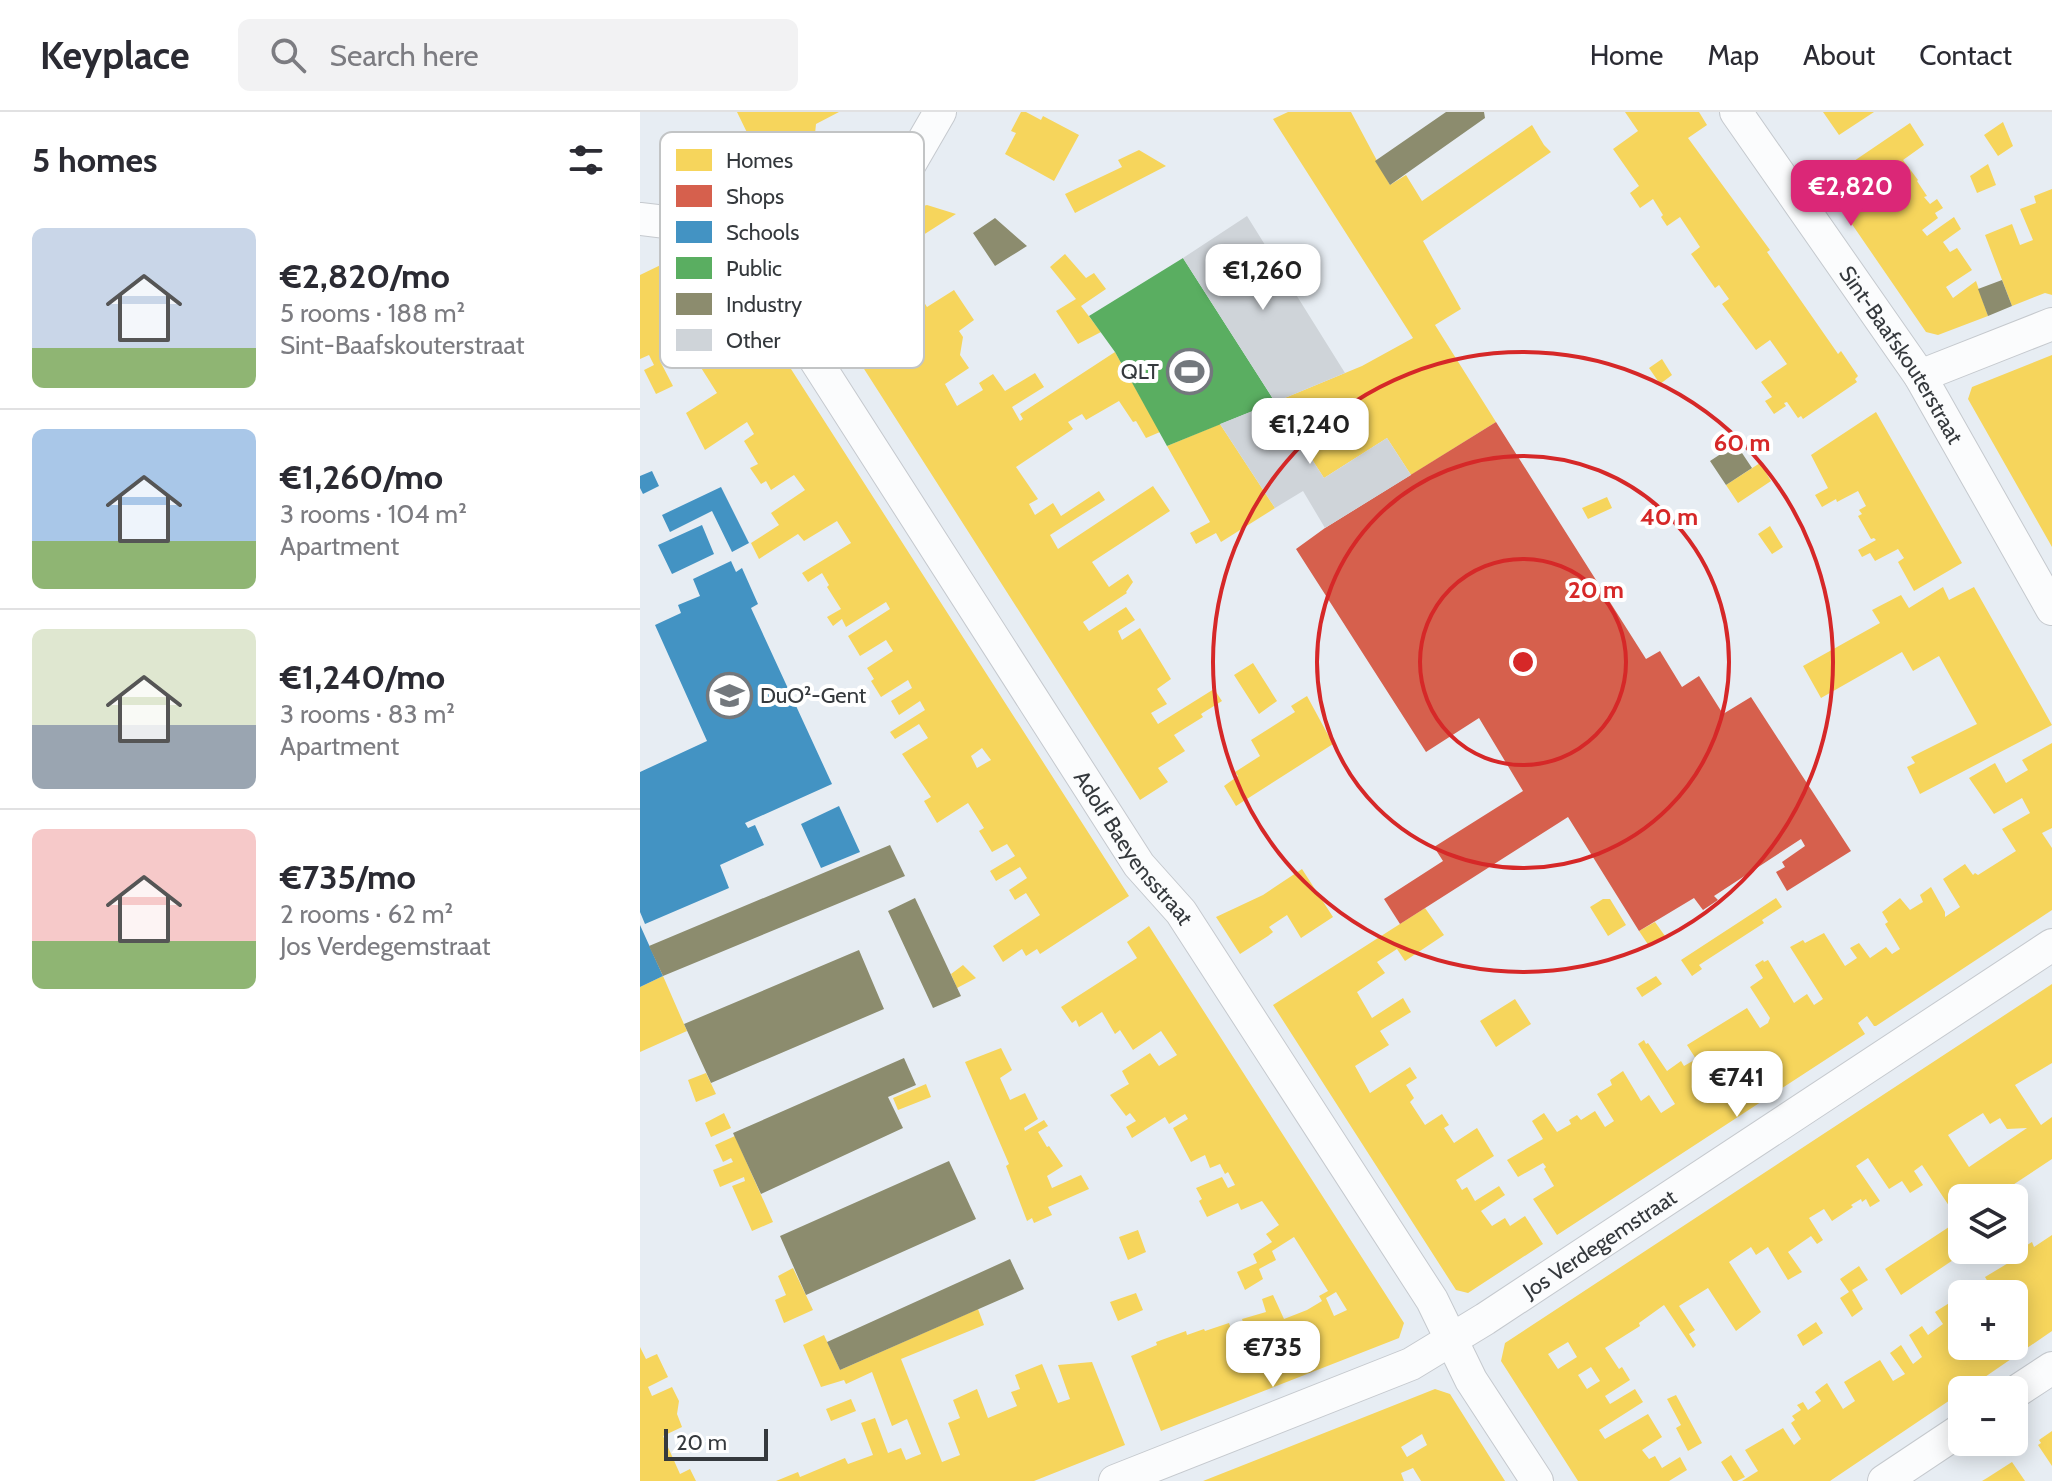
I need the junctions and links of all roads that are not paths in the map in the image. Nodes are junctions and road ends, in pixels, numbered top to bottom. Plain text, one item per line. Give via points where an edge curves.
1 (940, 112) edge
2 (1736, 112) edge
3 (924, 140) edge
4 (640, 219) edge
5 (660, 221) edge
6 (2052, 324) edge
7 (820, 368) edge
8 (1920, 376) junction
9 (2052, 609) edge
10 (2052, 945) edge
11 (1452, 1339) junction
12 (2052, 1368) edge
13 (2028, 1384) edge
14 (1948, 1438) edge
15 (1115, 1481) edge
16 (1537, 1481) edge
17 (1884, 1481) edge

1 - 3 street
2 - 8 street, Sint-Baafskouterstraat
4 - 5 street
6 - 8 street
7 - 11 street, Adolf Baeyensstraat via 1139,865 1181,912 1432,1300
8 - 9 street, Sint-Baafskouterstraat
10 - 11 street, Jos Verdegemstraat
11 - 15 street, Jos Verdegemstraat via 1411,1364
11 - 16 street, Adolf Baeyensstraat via 1471,1380
12 - 13 street
14 - 17 street

